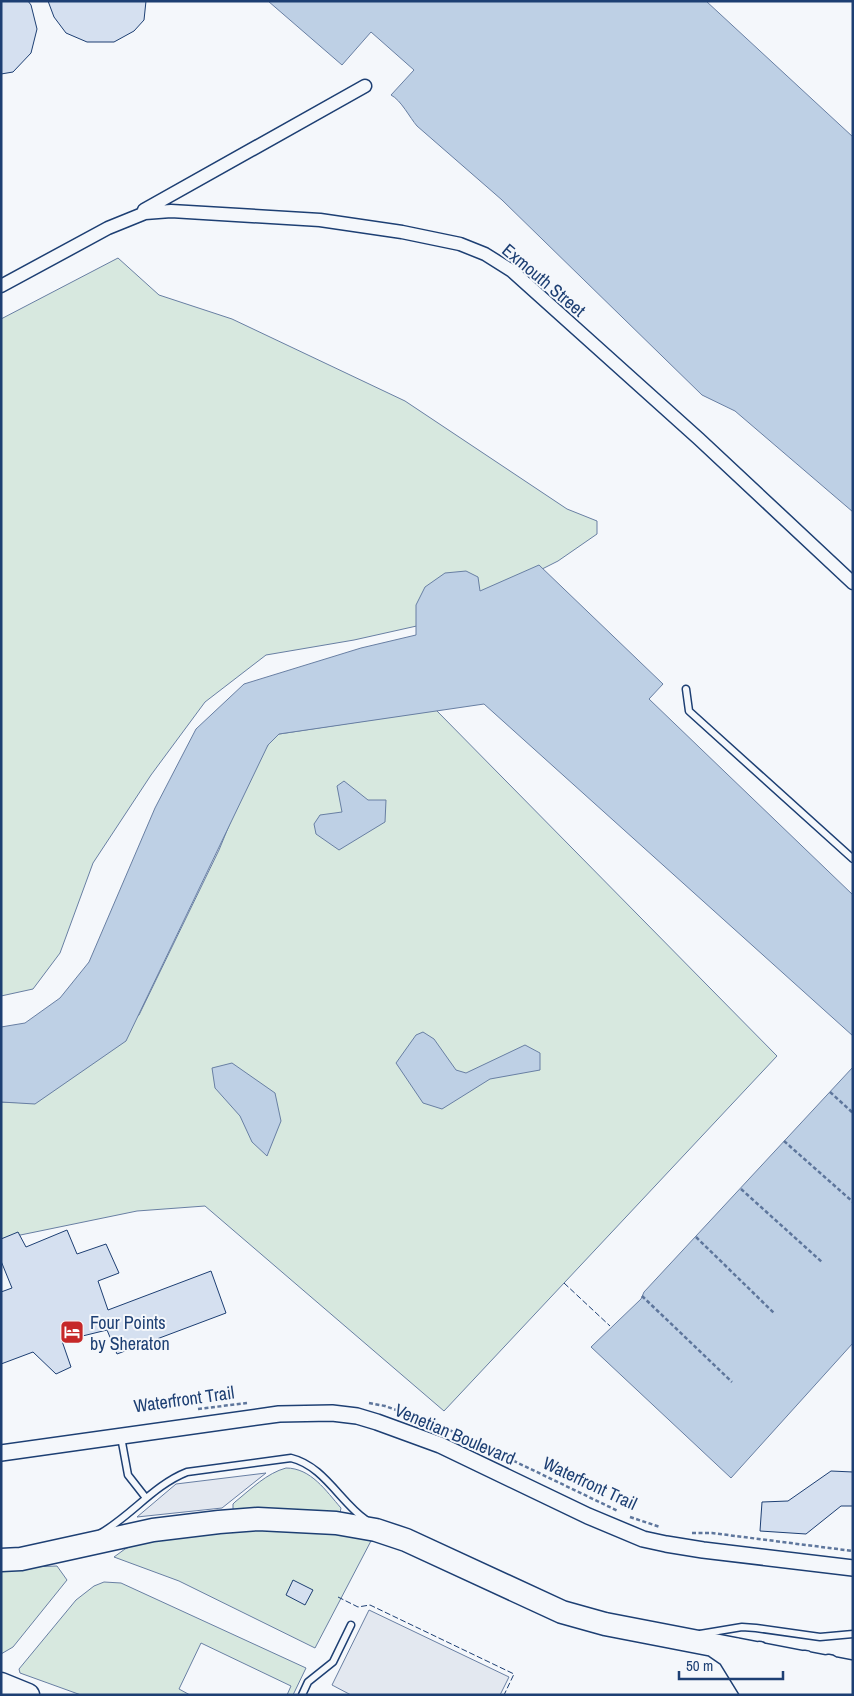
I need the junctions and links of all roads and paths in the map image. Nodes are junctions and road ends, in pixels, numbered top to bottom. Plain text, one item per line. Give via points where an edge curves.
1 (365, 86) dead end
2 (122, 222) junction
3 (1, 286) edge
4 (853, 583) edge
5 (686, 689) dead end
6 (853, 859) edge
7 (830, 1092) dead end
8 (853, 1112) edge
9 (784, 1140) dead end
10 (741, 1189) dead end
11 (853, 1202) edge
12 (696, 1237) dead end
13 (823, 1263) dead end
14 (642, 1296) dead end
15 (776, 1314) dead end
16 (732, 1382) dead end
17 (249, 1402) dead end
18 (367, 1403) dead end
19 (192, 1410) dead end
20 (121, 1436) junction
21 (1, 1454) edge
22 (146, 1498) junction
23 (618, 1511) dead end
24 (626, 1516) dead end
25 (661, 1527) dead end
26 (688, 1533) dead end
27 (391, 1535) junction
28 (62, 1550) junction
29 (853, 1551) edge
30 (1, 1560) edge
31 (853, 1568) edge
32 (351, 1625) dead end
33 (853, 1634) edge
34 (677, 1638) junction
35 (724, 1647) junction
36 (770, 1655) junction
37 (805, 1662) junction
38 (829, 1666) junction
39 (853, 1672) edge
40 (1, 1684) edge
41 (28, 1695) edge
42 (302, 1695) edge
43 (753, 1695) edge
44 (772, 1695) edge
45 (793, 1695) edge
46 (811, 1695) edge
47 (833, 1695) edge
48 (853, 1695) edge

1 - 2 street, Exmouth Street
2 - 3 street, Exmouth Street
2 - 4 street, Exmouth Street via 145,213 170,211 320,220 445,240 486,254 512,271
5 - 6 lane via 689,711
7 - 8 path
9 - 11 path
10 - 13 path
12 - 15 path
14 - 16 path
17 - 19 path, Waterfront Trail
18 - 23 path, Waterfront Trail via 385,1406 439,1426
20 - 21 street, Venetian Boulevard
20 - 22 lane via 128,1474
20 - 31 street, Venetian Boulevard via 279,1414 324,1412 357,1416 440,1445 588,1516 644,1539 711,1551
22 - 27 lane via 174,1477 187,1472 291,1458 311,1466 347,1505
22 - 28 lane via 105,1530
24 - 25 path, Waterfront Trail
26 - 29 path
27 - 28 highway via 336,1523 258,1519 152,1530
27 - 34 highway via 562,1612
28 - 30 highway
32 - 42 lane via 333,1662 308,1682
33 - 34 lane via 820,1637 742,1627
34 - 35 highway
35 - 36 highway
35 - 43 highway
35 - 44 highway via 751,1662
36 - 37 highway
36 - 45 highway
36 - 46 highway via 794,1668
37 - 38 highway
37 - 47 highway via 819,1673
38 - 39 highway
38 - 48 highway via 841,1676
40 - 41 highway

